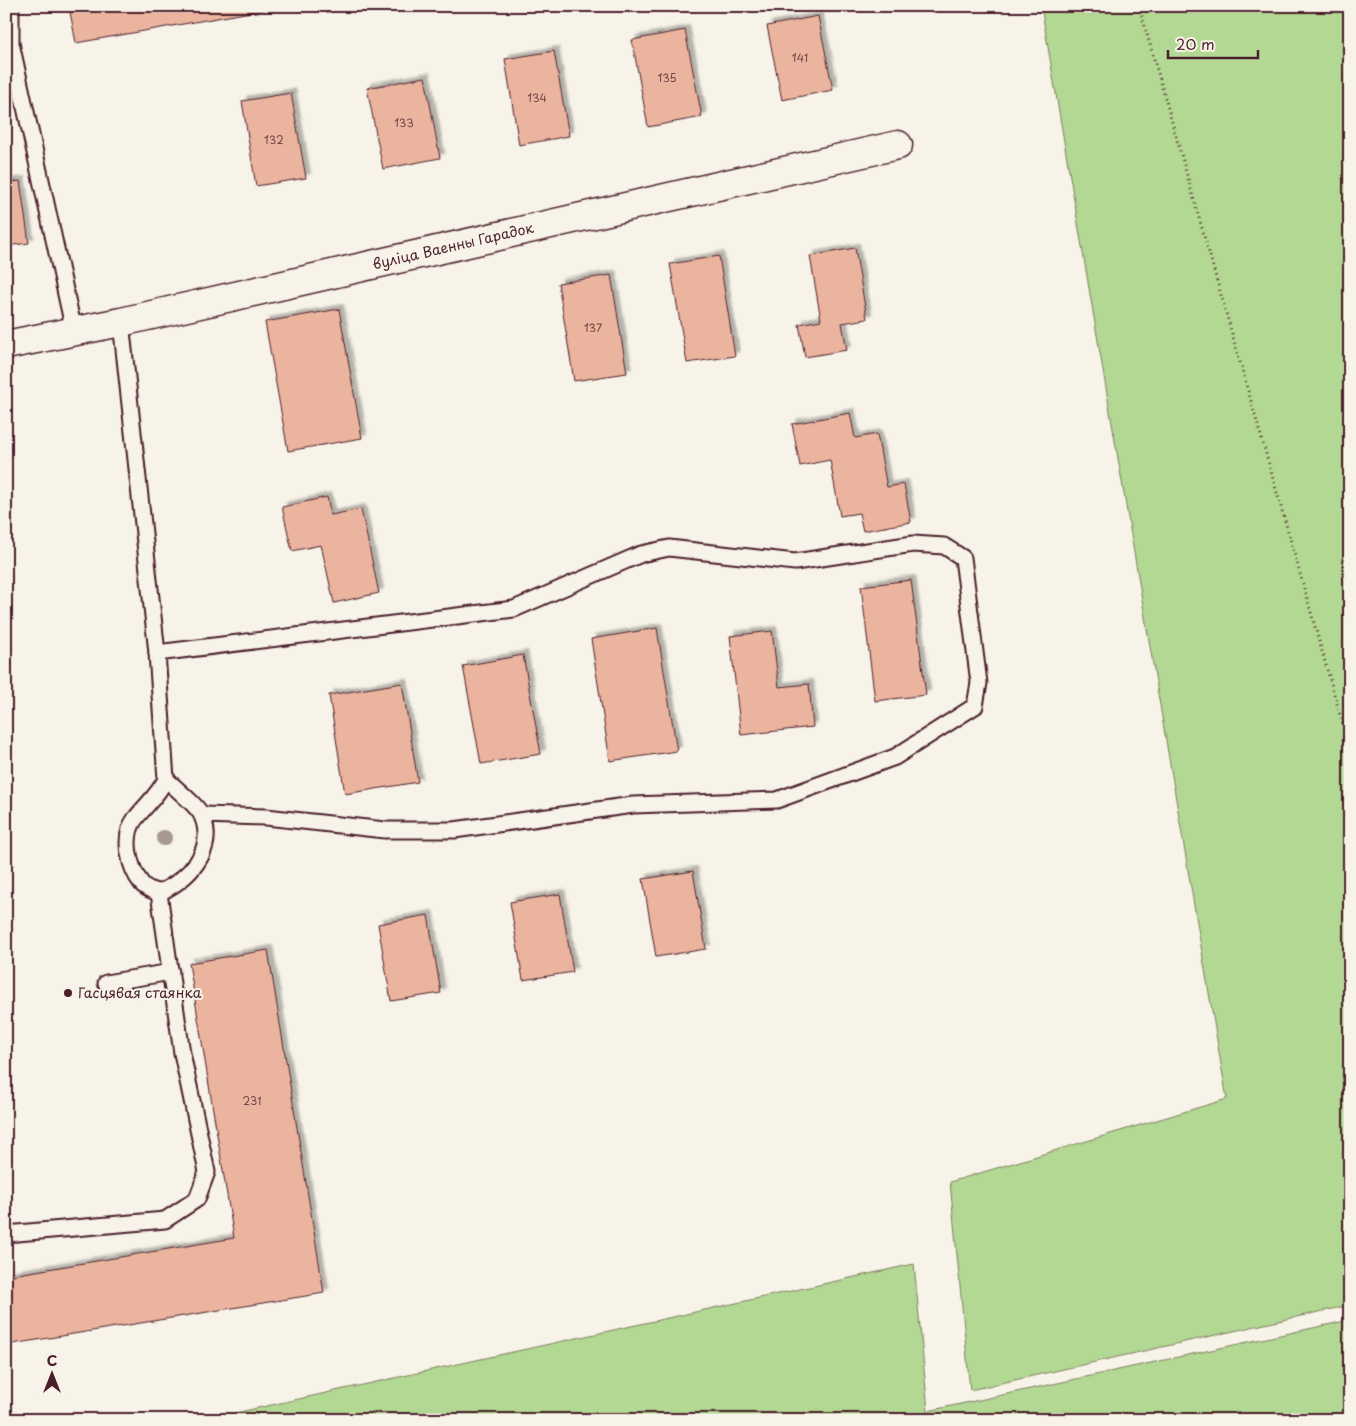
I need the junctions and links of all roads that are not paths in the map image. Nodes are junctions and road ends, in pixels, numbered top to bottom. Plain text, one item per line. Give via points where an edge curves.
1 (12, 6) edge
2 (8, 43) edge
3 (898, 145) dead end
4 (122, 322) junction
5 (74, 331) junction
6 (6, 345) edge
7 (157, 653) junction
8 (166, 780) junction
9 (202, 815) junction
10 (159, 893) junction
11 (171, 972) junction
12 (106, 983) dead end
13 (6, 1234) edge

1 - 2 lane
2 - 5 lane
3 - 4 street, вуліца Ваенны Гарадок
4 - 5 street, вуліца Ваенны Гарадок
4 - 7 lane
5 - 6 street, вуліца Ваенны Гарадок
7 - 8 lane
7 - 9 lane via 514,609 641,554 670,548 795,562 913,544 944,546 964,558 979,683 975,706 895,757 777,800 633,805 454,830 386,830 266,817
8 - 9 lane
8 - 10 lane via 159,793 134,820 127,845 132,866 143,886
9 - 10 lane via 206,837 201,858 181,880
10 - 11 lane
11 - 12 lane
11 - 13 lane via 182,1054 207,1172 197,1199 165,1220

